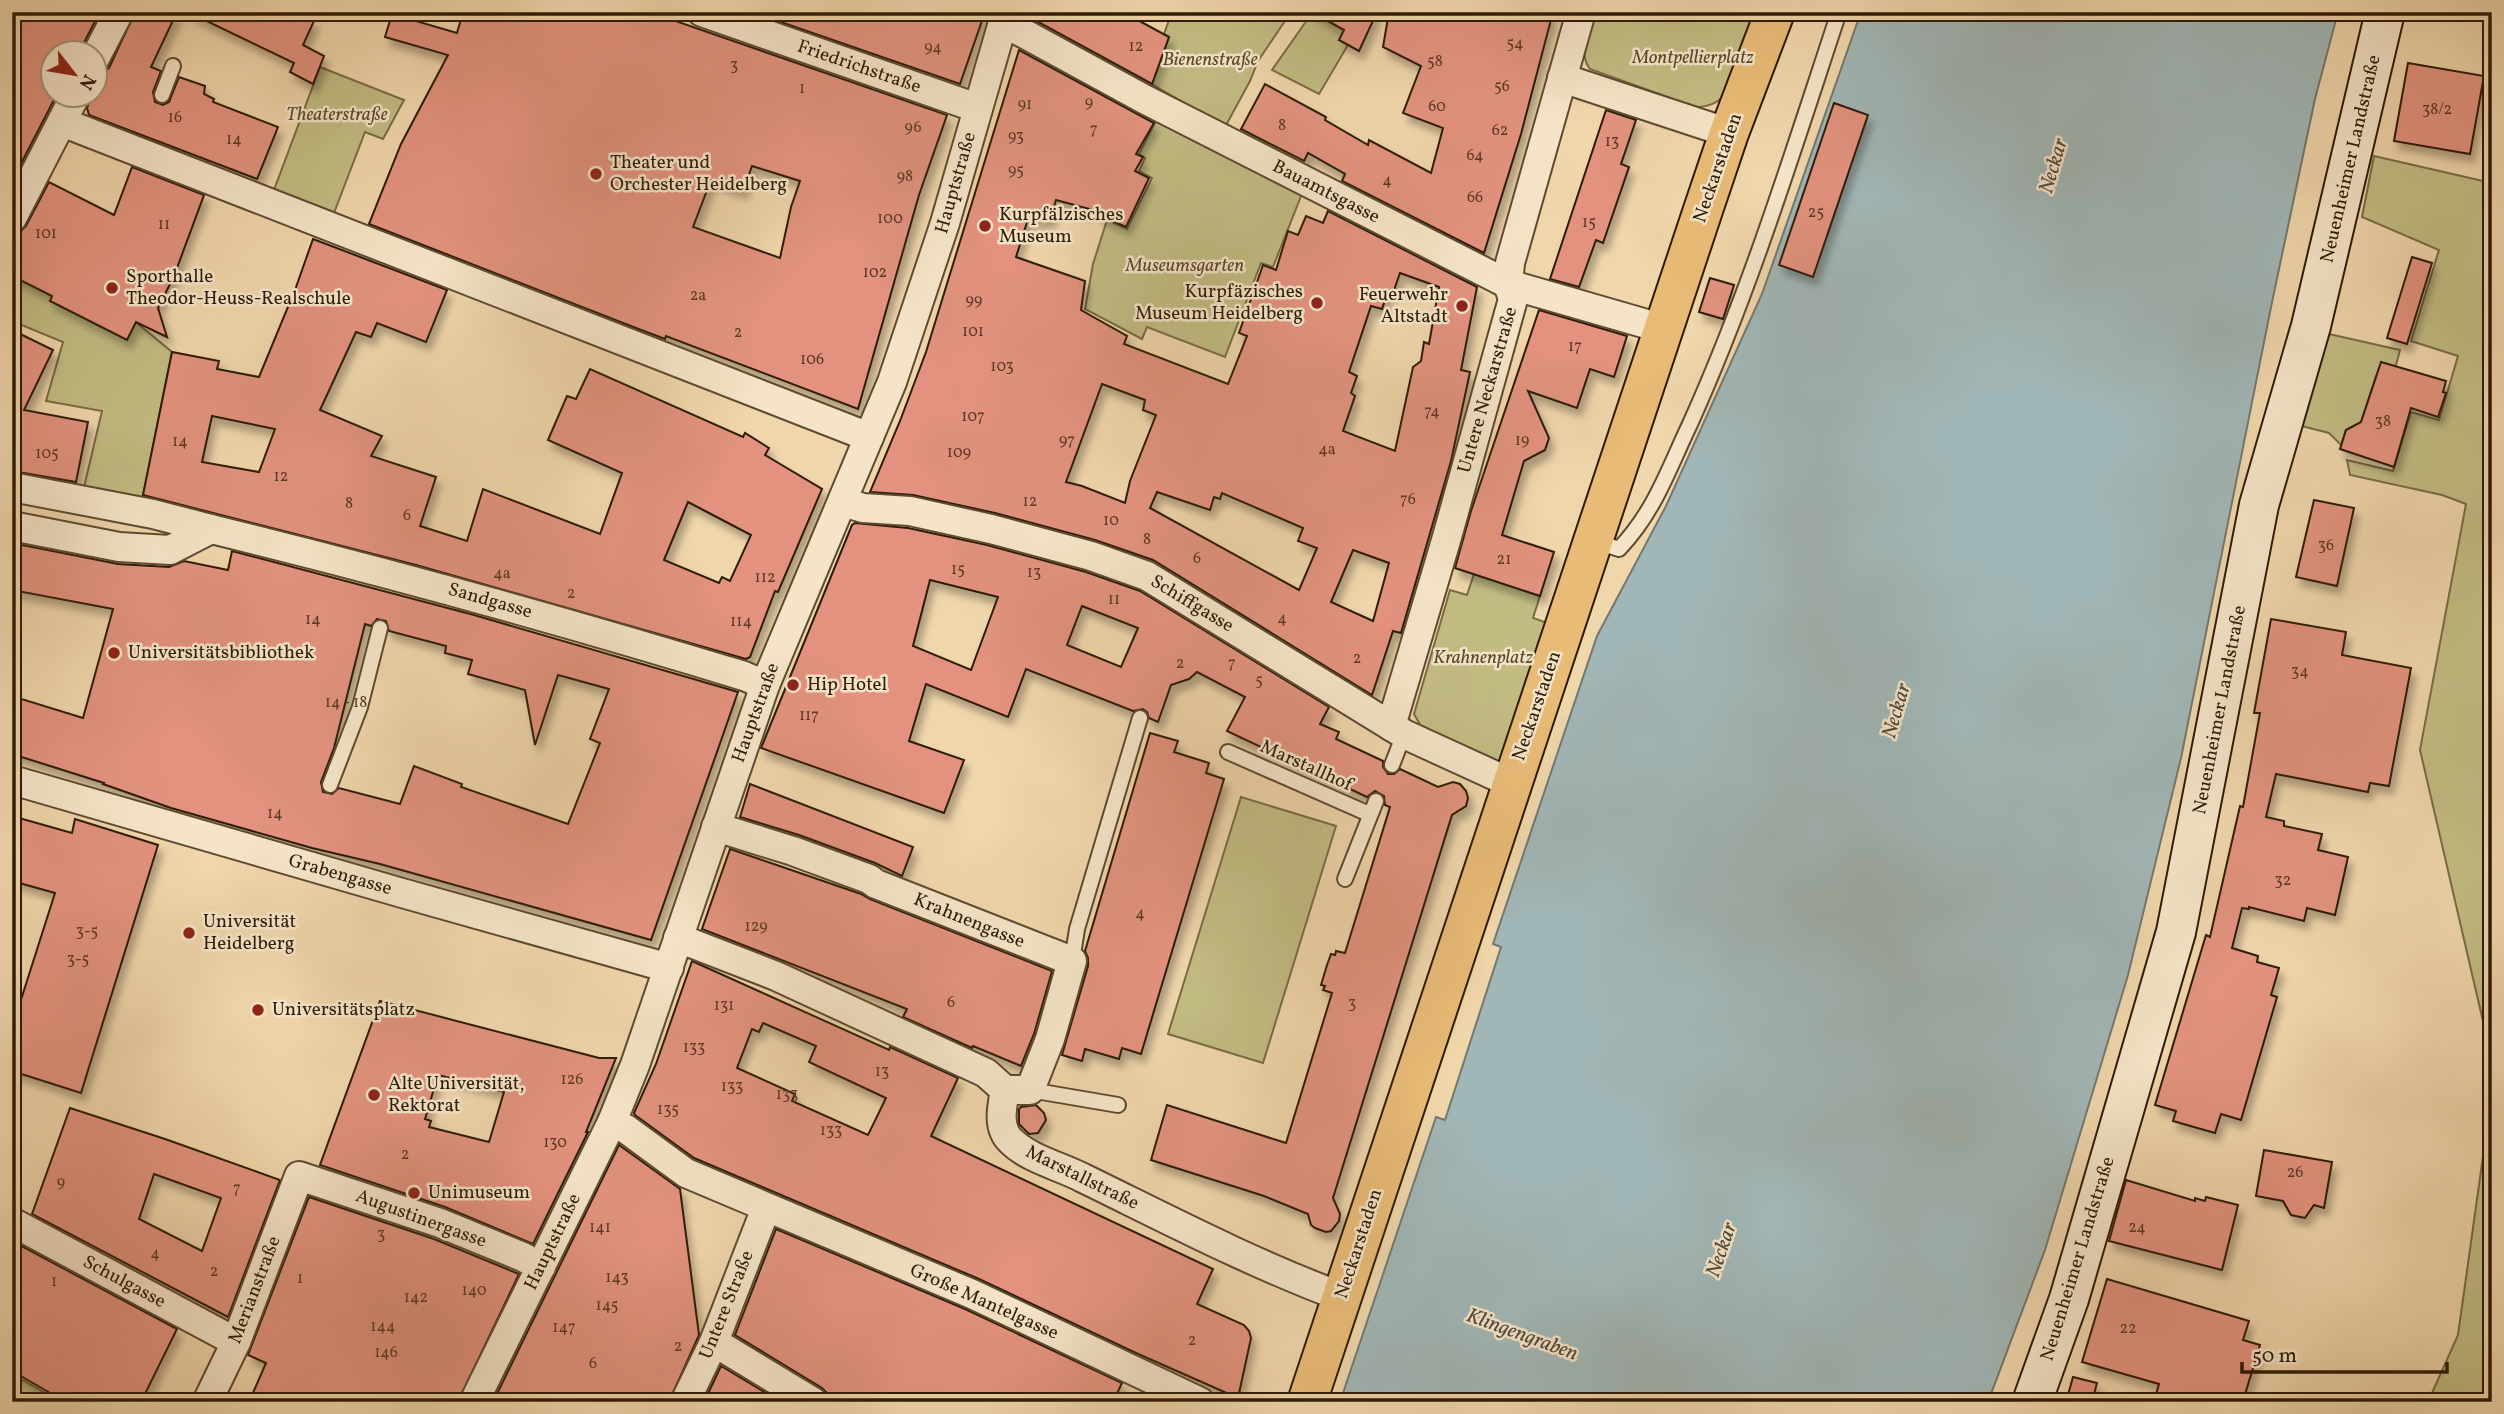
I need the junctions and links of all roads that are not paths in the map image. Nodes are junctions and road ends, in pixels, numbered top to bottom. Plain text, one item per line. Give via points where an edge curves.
1 (119, 12) edge
2 (702, 12) edge
3 (1581, 12) edge
4 (1775, 12) edge
5 (1839, 12) edge
6 (2385, 12) edge
7 (1004, 17) edge
8 (105, 38) edge
9 (173, 66) dead end
10 (1562, 78) junction
11 (162, 95) dead end
12 (69, 108) edge
13 (977, 108) junction
14 (62, 122) junction
15 (1729, 133) junction
16 (12, 218) edge
17 (1508, 285) junction
18 (1664, 329) junction
19 (869, 438) junction
20 (12, 487) edge
21 (843, 502) junction
22 (12, 526) edge
23 (211, 528) junction
24 (1593, 540) junction
25 (380, 628) dead end
26 (765, 685) junction
27 (1139, 719) dead end
28 (1397, 730) junction
29 (1228, 752) dead end
30 (1392, 765) dead end
31 (12, 780) edge
32 (1511, 783) junction
33 (330, 785) dead end
34 (1376, 800) dead end
35 (1369, 814) junction
36 (716, 827) junction
37 (1345, 879) dead end
38 (678, 938) junction
39 (1072, 961) junction
40 (669, 968) junction
41 (1017, 1090) junction
42 (1118, 1105) dead end
43 (612, 1122) junction
44 (299, 1176) joint
45 (766, 1208) junction
46 (12, 1222) edge
47 (541, 1267) junction
48 (1342, 1297) junction
49 (236, 1342) junction
50 (714, 1342) junction
51 (208, 1402) edge
52 (474, 1402) edge
53 (685, 1402) edge
54 (813, 1402) edge
55 (1200, 1402) edge
56 (1307, 1402) edge
57 (2032, 1402) edge

1 - 8 street
2 - 13 street, Friedrichstraße
3 - 10 street, Untere Neckarstraße
4 - 15 main road, Neckarstaden
5 - 24 lane via 1731,328 1649,513 1619,549
6 - 57 main road, Neuenheimer Landstraße via 2311,326 2259,506 2176,932 2069,1299
7 - 13 street, Hauptstraße
7 - 17 street, Bauamtsgasse via 1144,99
9 - 11 lane
10 - 15 street
10 - 17 street, Untere Neckarstraße via 1510,263
12 - 14 street
13 - 19 street, Hauptstraße via 955,226
14 - 16 street
14 - 19 street via 143,144 590,329
15 - 18 main road, Neckarstaden
17 - 18 street, Bauamtsgasse
17 - 28 street, Untere Neckarstraße via 1514,299
18 - 24 main road, Neckarstaden
19 - 21 street, Hauptstraße
20 - 23 street, Sandgasse
21 - 26 street, Hauptstraße via 814,593
21 - 28 street, Schiffgasse via 991,529 1147,576
22 - 23 street via 120,547 170,550
23 - 26 street, Sandgasse via 393,583 601,632
24 - 32 main road, Neckarstaden
25 - 33 lane via 360,707
26 - 36 street, Hauptstraße via 724,766
27 - 39 lane via 1077,929
28 - 30 lane
28 - 32 street, Schiffgasse
29 - 35 lane, Marstallhof
31 - 40 street, Grabengasse via 52,779
32 - 48 main road, Neckarstaden
34 - 35 lane, Marstallhof
35 - 37 lane, Marstallhof
36 - 38 street, Hauptstraße
36 - 39 street, Krahnengasse via 869,879
38 - 40 street, Hauptstraße
38 - 41 street via 776,976
39 - 41 street via 1050,1039
40 - 43 street, Hauptstraße
41 - 42 lane
41 - 48 street, Marstallstraße via 1001,1112 1003,1128 1010,1141 1029,1154 1248,1259
43 - 45 street, Große Mantelgasse via 686,1173
43 - 47 street, Hauptstraße
44 - 47 street, Augustinergasse via 440,1223
44 - 49 street, Merianstraße
45 - 50 street, Untere Straße
45 - 55 street, Große Mantelgasse via 972,1294
46 - 49 street, Schulgasse
47 - 52 street, Hauptstraße
48 - 56 main road, Neckarstaden
49 - 51 street, Merianstraße
50 - 53 street, Untere Straße
50 - 54 street

